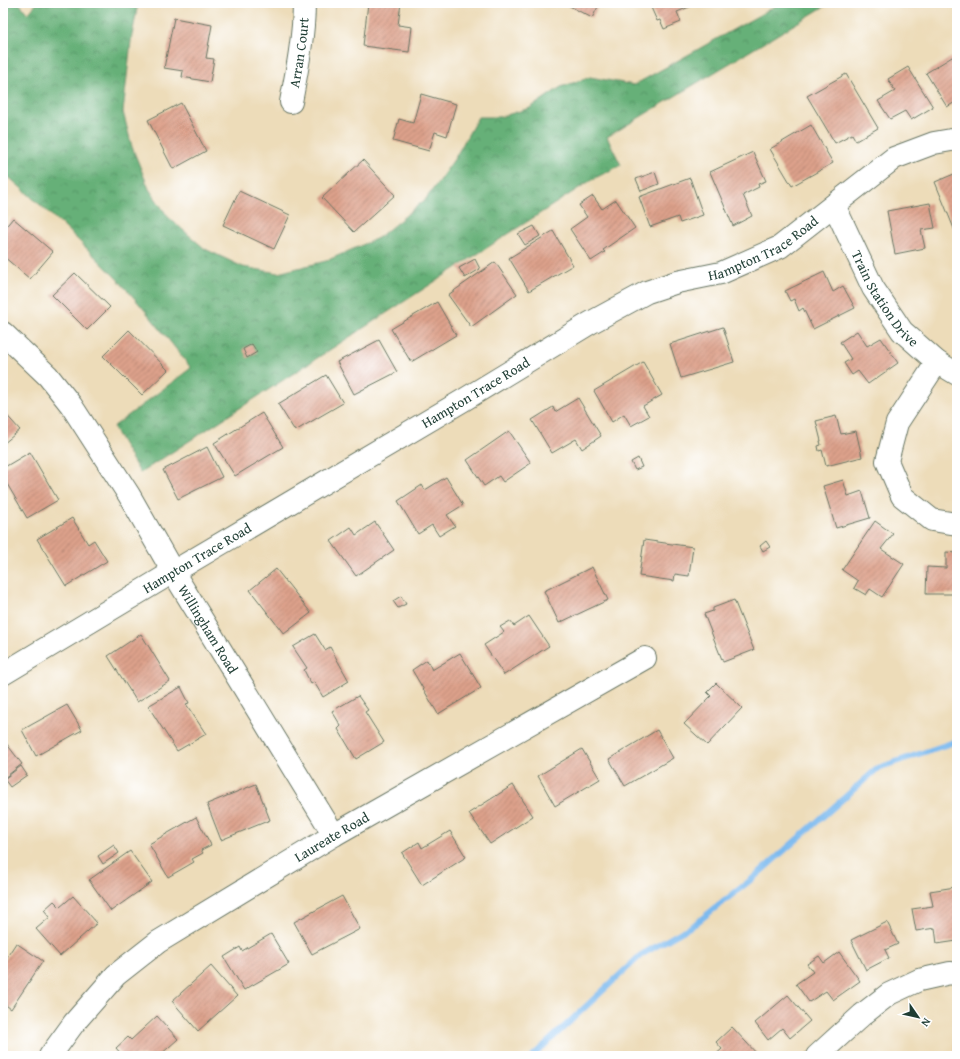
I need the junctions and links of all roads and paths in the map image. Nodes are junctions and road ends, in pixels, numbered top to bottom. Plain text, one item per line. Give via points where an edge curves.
1 (304, 3) edge
2 (291, 102) dead end
3 (957, 139) edge
4 (834, 205) junction
5 (3, 333) edge
6 (937, 362) junction
7 (957, 374) edge
8 (957, 524) edge
9 (172, 572) junction
10 (645, 658) dead end
11 (3, 674) edge
12 (334, 836) junction
13 (957, 974) edge
14 (50, 1056) edge
15 (817, 1056) edge

1 - 2 street, Arran Court via 297,73
3 - 4 street, Hampton Trace Road via 934,142 894,158
4 - 6 street, Train Station Drive via 873,288 902,330
4 - 9 street, Hampton Trace Road via 780,247 721,273 677,282 647,292 590,323
5 - 9 street, Willingham Road via 48,376 71,406 129,495
6 - 7 street, Train Station Drive
6 - 8 street via 897,423 887,461 902,496 932,520
9 - 11 street, Hampton Trace Road
9 - 12 street, Willingham Road
10 - 12 street, Laureate Road
12 - 14 street, Laureate Road via 158,942 116,975 74,1023
13 - 15 street via 950,973 919,980 889,994

